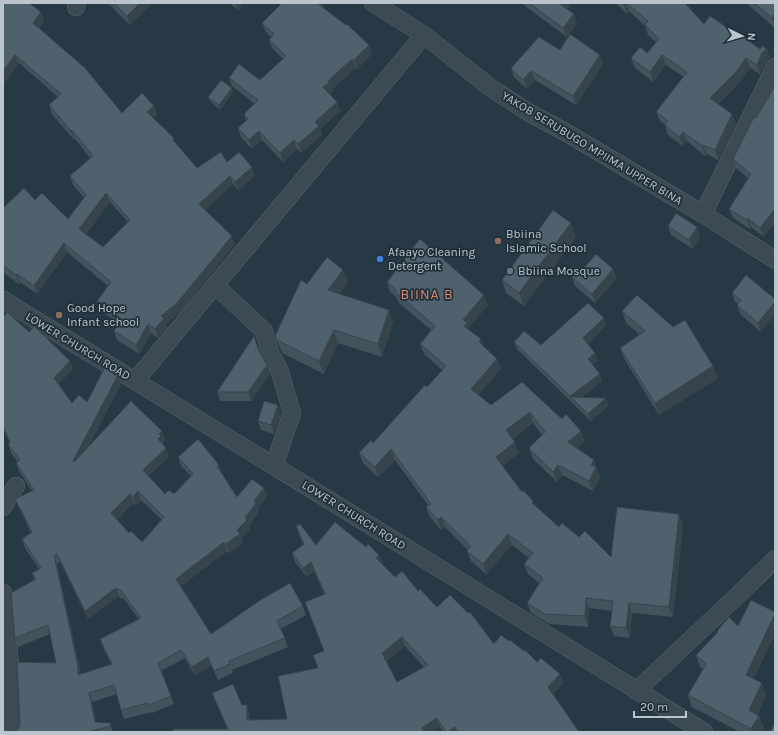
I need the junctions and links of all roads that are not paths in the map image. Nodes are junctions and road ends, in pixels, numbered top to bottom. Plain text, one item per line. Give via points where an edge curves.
1 (373, 3) edge
2 (424, 35) junction
3 (775, 67) edge
4 (703, 214) junction
5 (775, 260) edge
6 (215, 285) junction
7 (3, 300) edge
8 (134, 381) junction
9 (274, 466) junction
10 (16, 486) dead end
11 (3, 507) edge
12 (775, 559) edge
13 (3, 593) edge
14 (636, 691) junction
15 (13, 732) edge
16 (704, 732) edge

1 - 2 street, YAKOB SERUBUGO MPIIMA UPPER BINA
2 - 4 street, YAKOB SERUBUGO MPIIMA UPPER BINA via 491,88 528,112
2 - 6 street
3 - 4 street
4 - 5 street, YAKOB SERUBUGO MPIIMA UPPER BINA
6 - 8 street
6 - 9 street via 264,331 271,355 279,369 292,413
7 - 8 street, LOWER CHURCH ROAD
8 - 9 street, LOWER CHURCH ROAD
9 - 14 street, LOWER CHURCH ROAD
10 - 11 street
12 - 14 street
13 - 15 street
14 - 16 street, LOWER CHURCH ROAD

